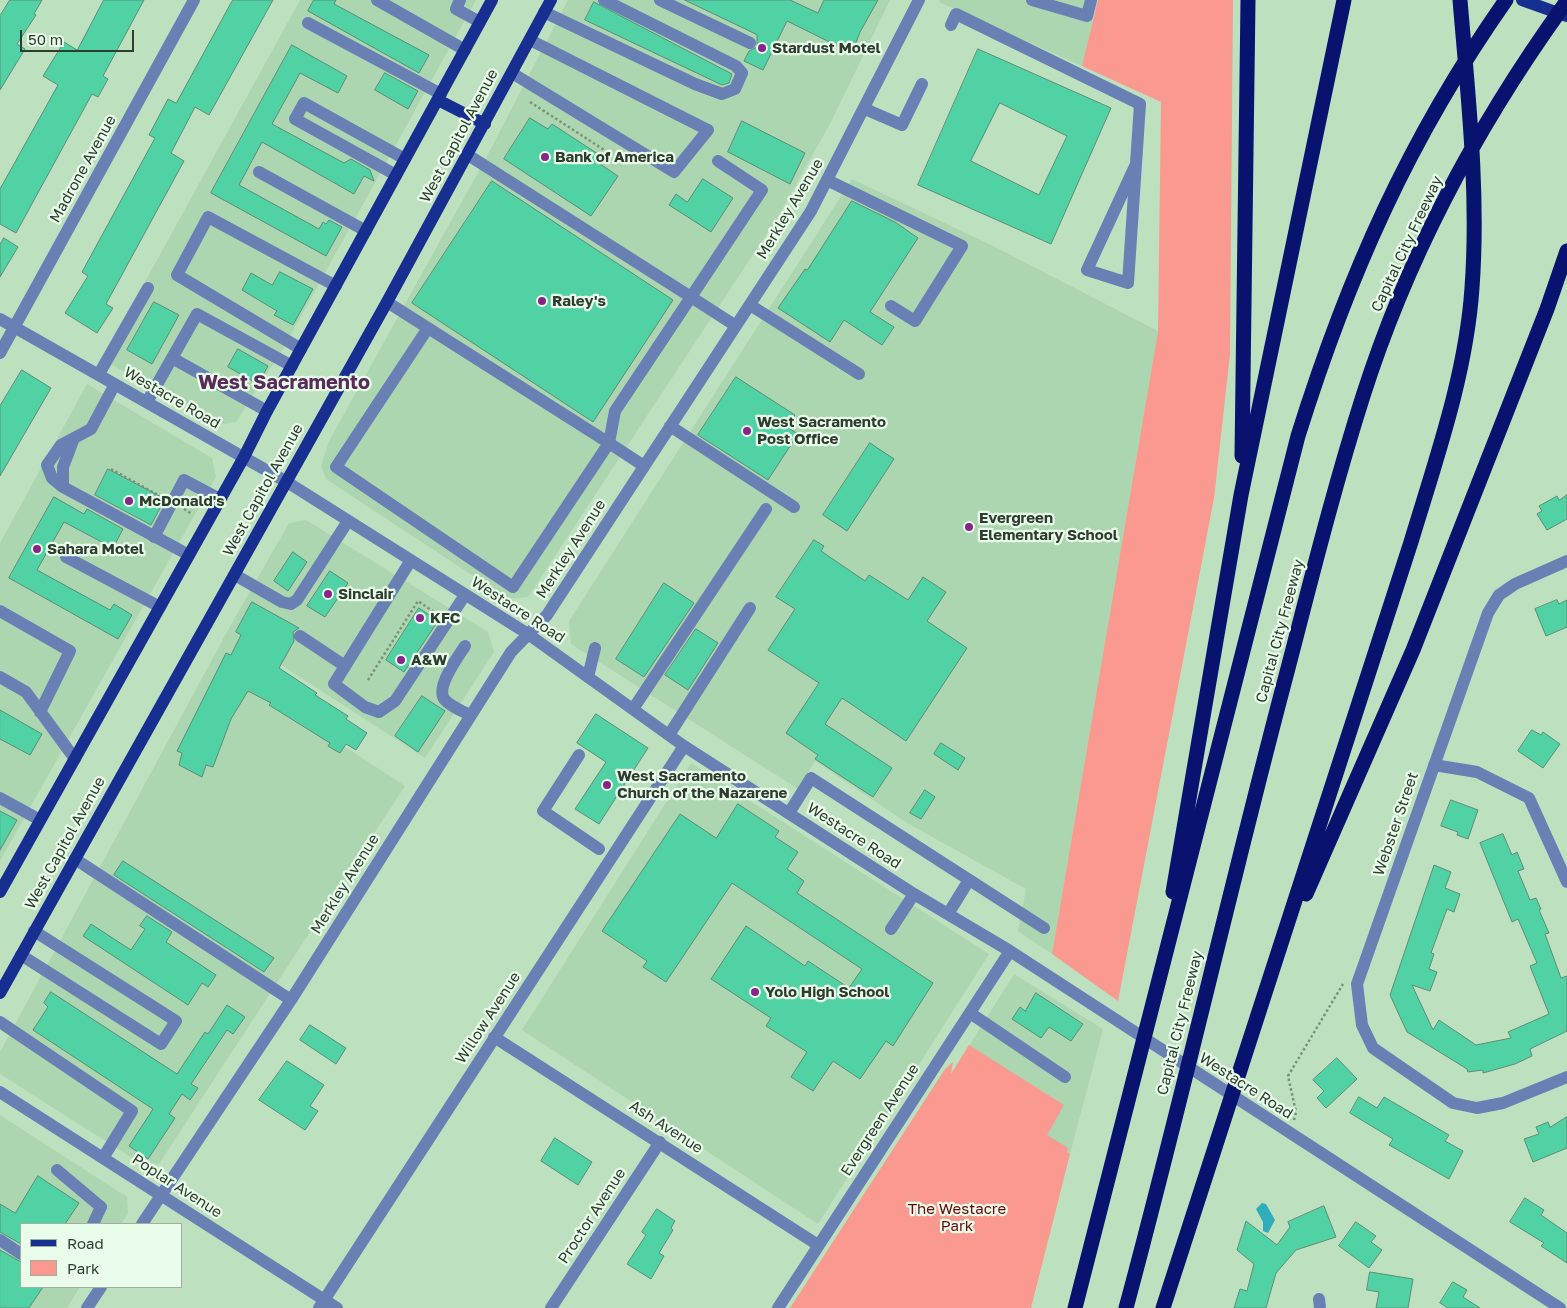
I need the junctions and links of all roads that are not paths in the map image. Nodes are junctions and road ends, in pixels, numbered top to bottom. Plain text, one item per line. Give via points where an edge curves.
1 (194, 0) edge
2 (377, 0) edge
3 (460, 0) edge
4 (492, 0) edge
5 (551, 0) edge
6 (604, 0) edge
7 (660, 0) edge
8 (918, 0) edge
9 (1032, 0) edge
10 (1091, 0) edge
11 (1248, 0) edge
12 (1344, 0) edge
13 (1460, 0) edge
14 (1506, 0) edge
15 (1522, 0) edge
16 (1567, 1) edge
17 (1048, 2) edge
18 (544, 12) junction
19 (1567, 16) edge
20 (480, 22) junction
21 (308, 23) dead end
22 (951, 25) dead end
23 (530, 40) junction
24 (750, 44) dead end
25 (465, 50) junction
26 (512, 73) junction
27 (922, 84) dead end
28 (439, 97) junction
29 (865, 109) junction
30 (485, 124) junction
31 (468, 155) junction
32 (405, 159) junction
33 (718, 161) dead end
34 (1136, 164) junction
35 (259, 172) dead end
36 (396, 176) junction
37 (827, 180) junction
38 (366, 231) junction
39 (1567, 250) edge
40 (336, 286) junction
41 (148, 288) dead end
42 (691, 297) junction
43 (387, 302) junction
44 (750, 305) junction
45 (891, 306) dead end
46 (0, 318) edge
47 (736, 326) junction
48 (15, 327) junction
49 (428, 328) junction
50 (301, 349) junction
51 (0, 353) edge
52 (172, 358) junction
53 (292, 366) junction
54 (99, 374) junction
55 (859, 374) dead end
56 (115, 384) junction
57 (147, 402) junction
58 (267, 411) junction
59 (670, 426) junction
60 (609, 444) junction
61 (244, 457) junction
62 (644, 466) junction
63 (287, 482) junction
64 (1241, 495) junction
65 (220, 500) junction
66 (794, 507) dead end
67 (766, 509) dead end
68 (348, 521) junction
69 (154, 537) junction
70 (189, 555) junction
71 (66, 557) dead end
72 (410, 560) junction
73 (1567, 561) edge
74 (234, 575) junction
75 (465, 595) junction
76 (160, 607) junction
77 (750, 608) dead end
78 (0, 611) edge
79 (528, 634) junction
80 (300, 636) dead end
81 (465, 646) dead end
82 (596, 648) dead end
83 (345, 666) junction
84 (0, 677) edge
85 (588, 677) junction
86 (633, 709) junction
87 (40, 712) junction
88 (470, 715) junction
89 (669, 735) junction
90 (684, 746) junction
91 (579, 755) dead end
92 (74, 759) junction
93 (1434, 765) junction
94 (0, 798) edge
95 (789, 813) junction
96 (40, 820) junction
97 (599, 849) dead end
98 (75, 859) junction
99 (969, 880) junction
100 (1567, 882) edge
101 (0, 892) edge
102 (914, 894) junction
103 (948, 914) junction
104 (1044, 928) dead end
105 (890, 929) dead end
106 (34, 931) junction
107 (1010, 951) junction
108 (21, 955) junction
109 (1276, 960) junction
110 (0, 993) edge
111 (1154, 996) junction
112 (291, 1000) junction
113 (970, 1013) junction
114 (0, 1022) edge
115 (494, 1037) junction
116 (1065, 1077) dead end
117 (1567, 1077) edge
118 (0, 1092) edge
119 (660, 1142) junction
120 (103, 1158) junction
121 (57, 1170) dead end
122 (161, 1195) junction
123 (93, 1223) edge
124 (143, 1223) edge
125 (0, 1240) edge
126 (818, 1246) junction
127 (20, 1253) edge
128 (100, 1288) edge
129 (322, 1304) edge
130 (87, 1308) edge
131 (337, 1308) edge
132 (551, 1308) edge
133 (778, 1308) edge
134 (1075, 1308) edge
135 (1126, 1308) edge
136 (1163, 1308) edge
137 (1560, 1308) edge

1 - 48 street, Madrone Avenue
2 - 25 street
3 - 20 street via 456,9
4 - 20 main road
5 - 18 main road, West Capitol Avenue
6 - 18 street via 736,66 742,73 736,89 722,94 695,84
7 - 24 street
8 - 29 street, Merkley Avenue
9 - 17 street
10 - 17 street via 1088,16
11 - 64 highway
12 - 64 highway
13 - 109 highway via 1474,169 1472,290 1456,384 1443,438
14 - 111 highway, Capital City Freeway via 1479,39 1384,206 1323,356 1294,454
15 - 19 main road
16 - 135 highway, Capital City Freeway via 1525,63 1443,203 1392,317 1363,395 1273,723
18 - 23 main road, West Capitol Avenue
20 - 25 main road
21 - 28 street
22 - 34 street via 956,14 1140,104
23 - 26 main road, West Capitol Avenue
23 - 26 street via 708,130 674,172
25 - 28 main road
26 - 30 main road, West Capitol Avenue
27 - 29 street via 902,125
28 - 30 main road
28 - 32 main road
29 - 37 street, Merkley Avenue
30 - 31 main road, West Capitol Avenue
31 - 42 street
31 - 43 main road, West Capitol Avenue
32 - 36 main road
32 - 36 street via 304,103 295,119
33 - 42 street via 762,190
34 - 34 street via 1129,263 1128,283 1087,270
35 - 38 street
36 - 38 main road
37 - 44 street, Merkley Avenue via 811,211
37 - 45 street via 962,246 915,322
38 - 40 main road
39 - 109 highway via 1547,309 1413,650
40 - 50 main road
40 - 50 street via 208,217 177,275
41 - 54 street
42 - 47 street
42 - 60 street via 615,411
43 - 49 street
43 - 63 main road, West Capitol Avenue
44 - 47 street, Merkley Avenue
44 - 55 street
46 - 48 street, Westacre Road
47 - 59 street, Merkley Avenue
48 - 51 street, Madrone Avenue
48 - 54 street, Westacre Road
49 - 60 street
49 - 60 street via 336,467 513,586
50 - 53 main road
52 - 53 street via 197,314
52 - 57 street
52 - 58 street
53 - 58 main road
54 - 56 street, Westacre Road
56 - 57 street, Westacre Road
56 - 69 street via 91,429 74,438 63,467 64,486
57 - 61 street, Westacre Road
58 - 61 main road
59 - 62 street, Merkley Avenue
59 - 66 street
60 - 62 street
61 - 63 street, Westacre Road
61 - 65 main road
62 - 79 street, Merkley Avenue via 546,616
63 - 68 street, Westacre Road
63 - 74 main road, West Capitol Avenue
64 - 111 highway
65 - 69 street via 184,480
65 - 70 main road
67 - 86 street
68 - 72 street, Westacre Road
68 - 74 street via 297,600 291,604
69 - 70 street
70 - 76 main road
71 - 76 street
72 - 75 street, Westacre Road
72 - 83 street
73 - 93 street, Webster Street via 1531,576 1499,595 1488,613
74 - 98 main road, West Capitol Avenue
75 - 79 street, Westacre Road
75 - 83 street via 395,701 379,712 334,684
76 - 92 main road
77 - 89 street
78 - 87 street via 70,651
79 - 85 street, Westacre Road
79 - 88 street, Merkley Avenue via 511,652
80 - 83 street
81 - 88 street via 442,687 442,695
82 - 85 street
84 - 87 street via 26,692
85 - 86 street, Westacre Road
86 - 89 street, Westacre Road
87 - 92 street
88 - 112 street, Merkley Avenue
89 - 90 street, Westacre Road
90 - 95 street, Westacre Road
90 - 115 street, Willow Avenue
91 - 97 street via 543,812
92 - 96 main road
93 - 100 street via 1477,772 1529,798
93 - 117 street, Webster Street via 1357,984 1362,1025 1373,1048 1453,1102 1477,1108 1503,1103
94 - 96 street
95 - 99 street via 811,778
95 - 102 street, Westacre Road
96 - 101 main road
98 - 106 main road, West Capitol Avenue
98 - 112 street
99 - 103 street
99 - 104 street
102 - 103 street, Westacre Road
102 - 105 street
103 - 107 street, Westacre Road
106 - 108 main road, West Capitol Avenue
106 - 108 street via 176,1021 161,1044
107 - 113 street, Evergreen Avenue
107 - 137 street, Westacre Road
108 - 110 main road, West Capitol Avenue
109 - 136 highway
111 - 134 highway, Capital City Freeway
112 - 122 street, Merkley Avenue
113 - 116 street
113 - 126 street, Evergreen Avenue
114 - 120 street via 132,1111
115 - 119 street, Ash Avenue
115 - 129 street, Willow Avenue
118 - 120 street, Poplar Avenue
119 - 126 street, Ash Avenue
119 - 132 street, Proctor Avenue
120 - 122 street, Poplar Avenue
121 - 123 street via 101,1207
122 - 124 street, Merkley Avenue
122 - 129 street, Poplar Avenue
125 - 127 street
126 - 133 street, Evergreen Avenue
128 - 130 street
129 - 131 street, Poplar Avenue

